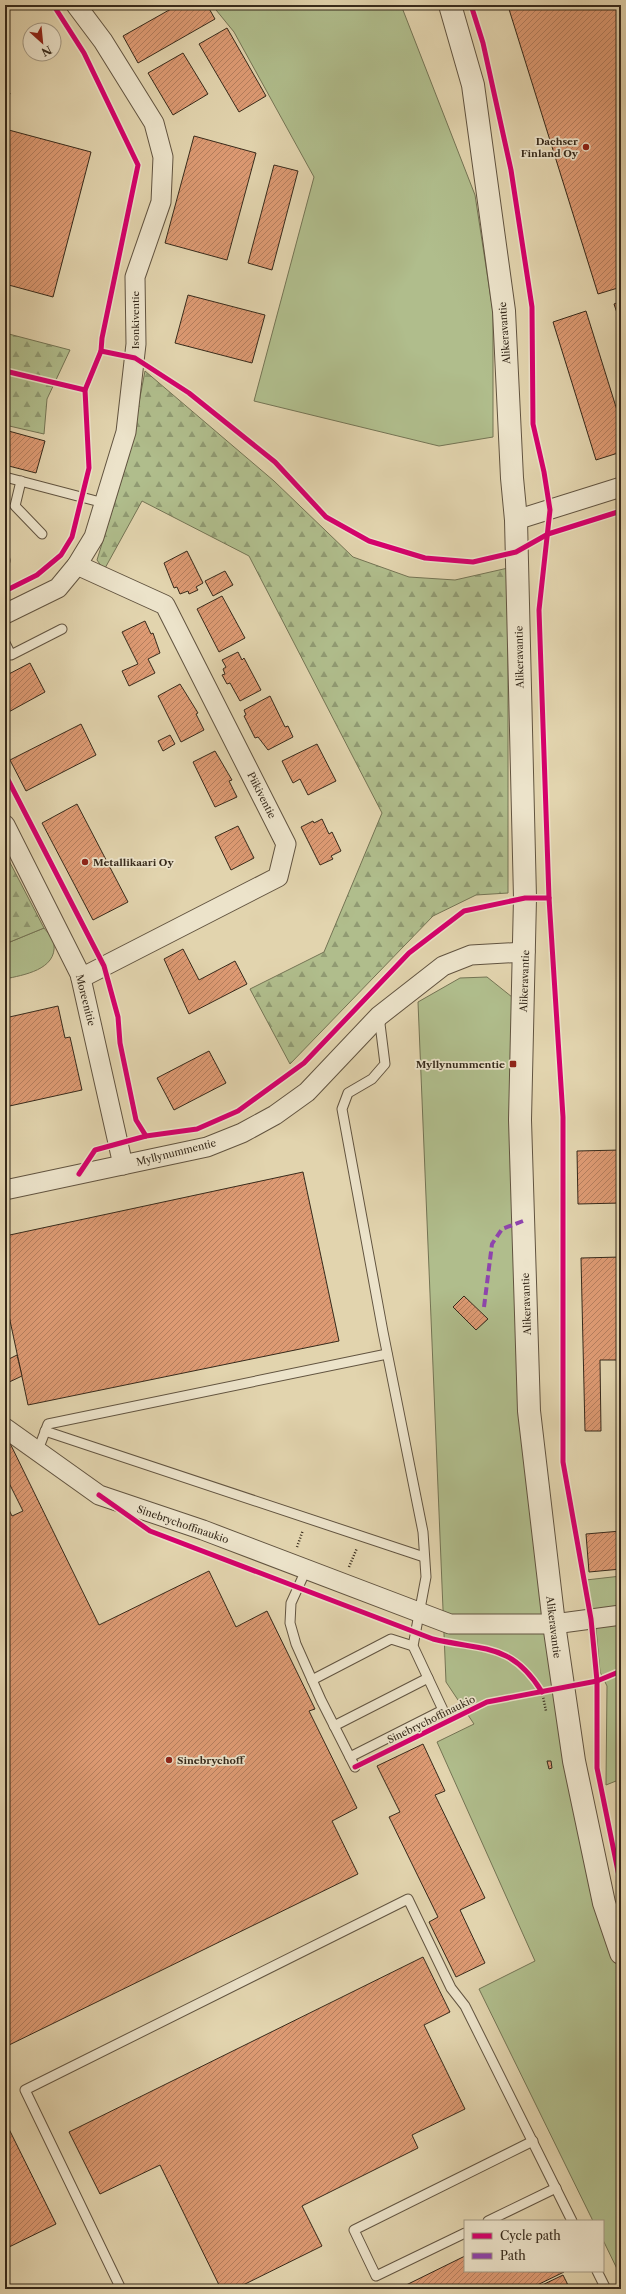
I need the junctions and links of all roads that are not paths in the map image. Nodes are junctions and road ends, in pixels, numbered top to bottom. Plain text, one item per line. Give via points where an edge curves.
1 (76, 5) edge
2 (450, 5) edge
3 (5, 477) edge
4 (21, 481) junction
5 (621, 487) edge
6 (104, 503) junction
7 (516, 520) junction
8 (42, 534) dead end
9 (77, 565) junction
10 (5, 614) edge
11 (62, 629) dead end
12 (5, 643) edge
13 (5, 825) edge
14 (525, 952) junction
15 (81, 978) junction
16 (379, 1016) junction
17 (123, 1165) junction
18 (5, 1190) edge
19 (388, 1354) junction
20 (5, 1428) edge
21 (45, 1431) junction
22 (38, 1450) junction
23 (424, 1557) junction
24 (306, 1570) junction
25 (420, 1613) junction
26 (621, 1615) edge
27 (554, 1624) junction
28 (413, 1646) junction
29 (428, 1678) junction
30 (312, 1680) junction
31 (334, 1726) junction
32 (350, 1757) junction
33 (355, 1767) dead end
34 (621, 1953) edge
35 (533, 2141) junction
36 (556, 2188) junction
37 (490, 2220) edge
38 (572, 2220) edge
39 (464, 2233) edge
40 (598, 2272) edge
41 (121, 2289) edge
42 (606, 2289) edge

1 - 6 street, Isonkiventie via 103,41 154,123 163,157 161,202 135,277 136,344 126,432
2 - 7 street, Alikeravantie via 473,86 504,311
3 - 4 lane
4 - 6 lane
4 - 8 lane via 15,506
5 - 7 street
6 - 9 street, Isonkiventie via 94,537
7 - 14 street, Alikeravantie
9 - 10 street, Isonkiventie via 58,588
9 - 15 street, Piikiventie via 165,605 286,844 278,877
11 - 12 lane via 11,655
13 - 15 street, Moreenitie
14 - 16 street, Myllynummentie via 471,955 443,966
14 - 27 street, Alikeravantie via 520,1120 529,1411
15 - 17 street, Moreenitie
16 - 17 street, Myllynummentie via 307,1092 276,1115 242,1133 207,1147
16 - 19 lane via 385,1064 372,1079 348,1093 342,1109
17 - 18 street, Myllynummentie
19 - 21 lane via 48,1424
19 - 23 lane via 423,1532
20 - 22 street, Sinebrychoffinaukio
21 - 22 lane
21 - 23 lane
22 - 24 street, Sinebrychoffinaukio via 99,1495 203,1530
23 - 25 lane via 426,1576
24 - 25 street, Sinebrychoffinaukio
24 - 30 lane via 291,1603 290,1623
25 - 27 street, Sinebrychoffinaukio via 450,1624
25 - 28 lane
26 - 27 street, Sinebrychoffinaukio
27 - 34 street, Alikeravantie via 547,1688 576,1769 604,1903
28 - 29 lane
28 - 30 lane via 391,1639
29 - 31 lane
29 - 32 lane via 443,1710
30 - 31 lane
31 - 32 lane
32 - 33 lane
35 - 36 lane
35 - 39 lane via 354,2230 376,2276
35 - 41 lane via 465,2006 451,1988 408,1899 24,2090
36 - 37 lane
36 - 38 lane
40 - 42 lane

